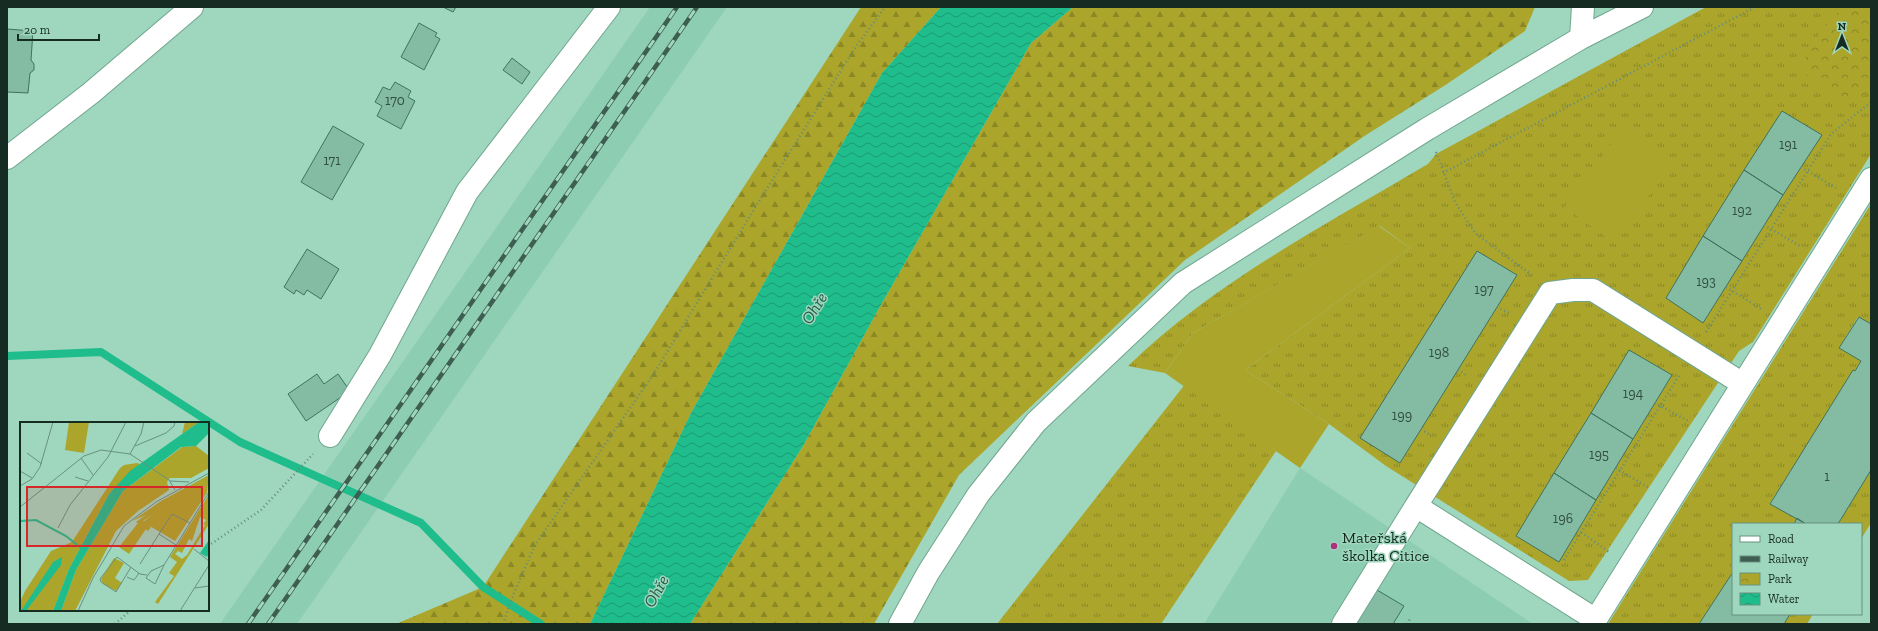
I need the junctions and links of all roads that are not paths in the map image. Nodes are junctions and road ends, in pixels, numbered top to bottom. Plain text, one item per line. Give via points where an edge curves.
1 (192, 7) edge
2 (609, 7) edge
3 (1582, 7) edge
4 (1642, 7) edge
5 (1581, 38) junction
6 (7, 158) edge
7 (1871, 179) edge
8 (1743, 384) junction
9 (330, 436) road end
10 (1416, 506) junction
11 (1595, 622) edge
12 (900, 624) edge
13 (1343, 624) edge

1 - 6 street
2 - 9 street via 467,192 380,355
3 - 5 street
4 - 5 street
5 - 12 street via 1395,149 1183,283 1036,422 978,495 928,573
7 - 8 street
8 - 10 street via 1593,290 1550,293
8 - 11 street
10 - 11 street
10 - 13 street

